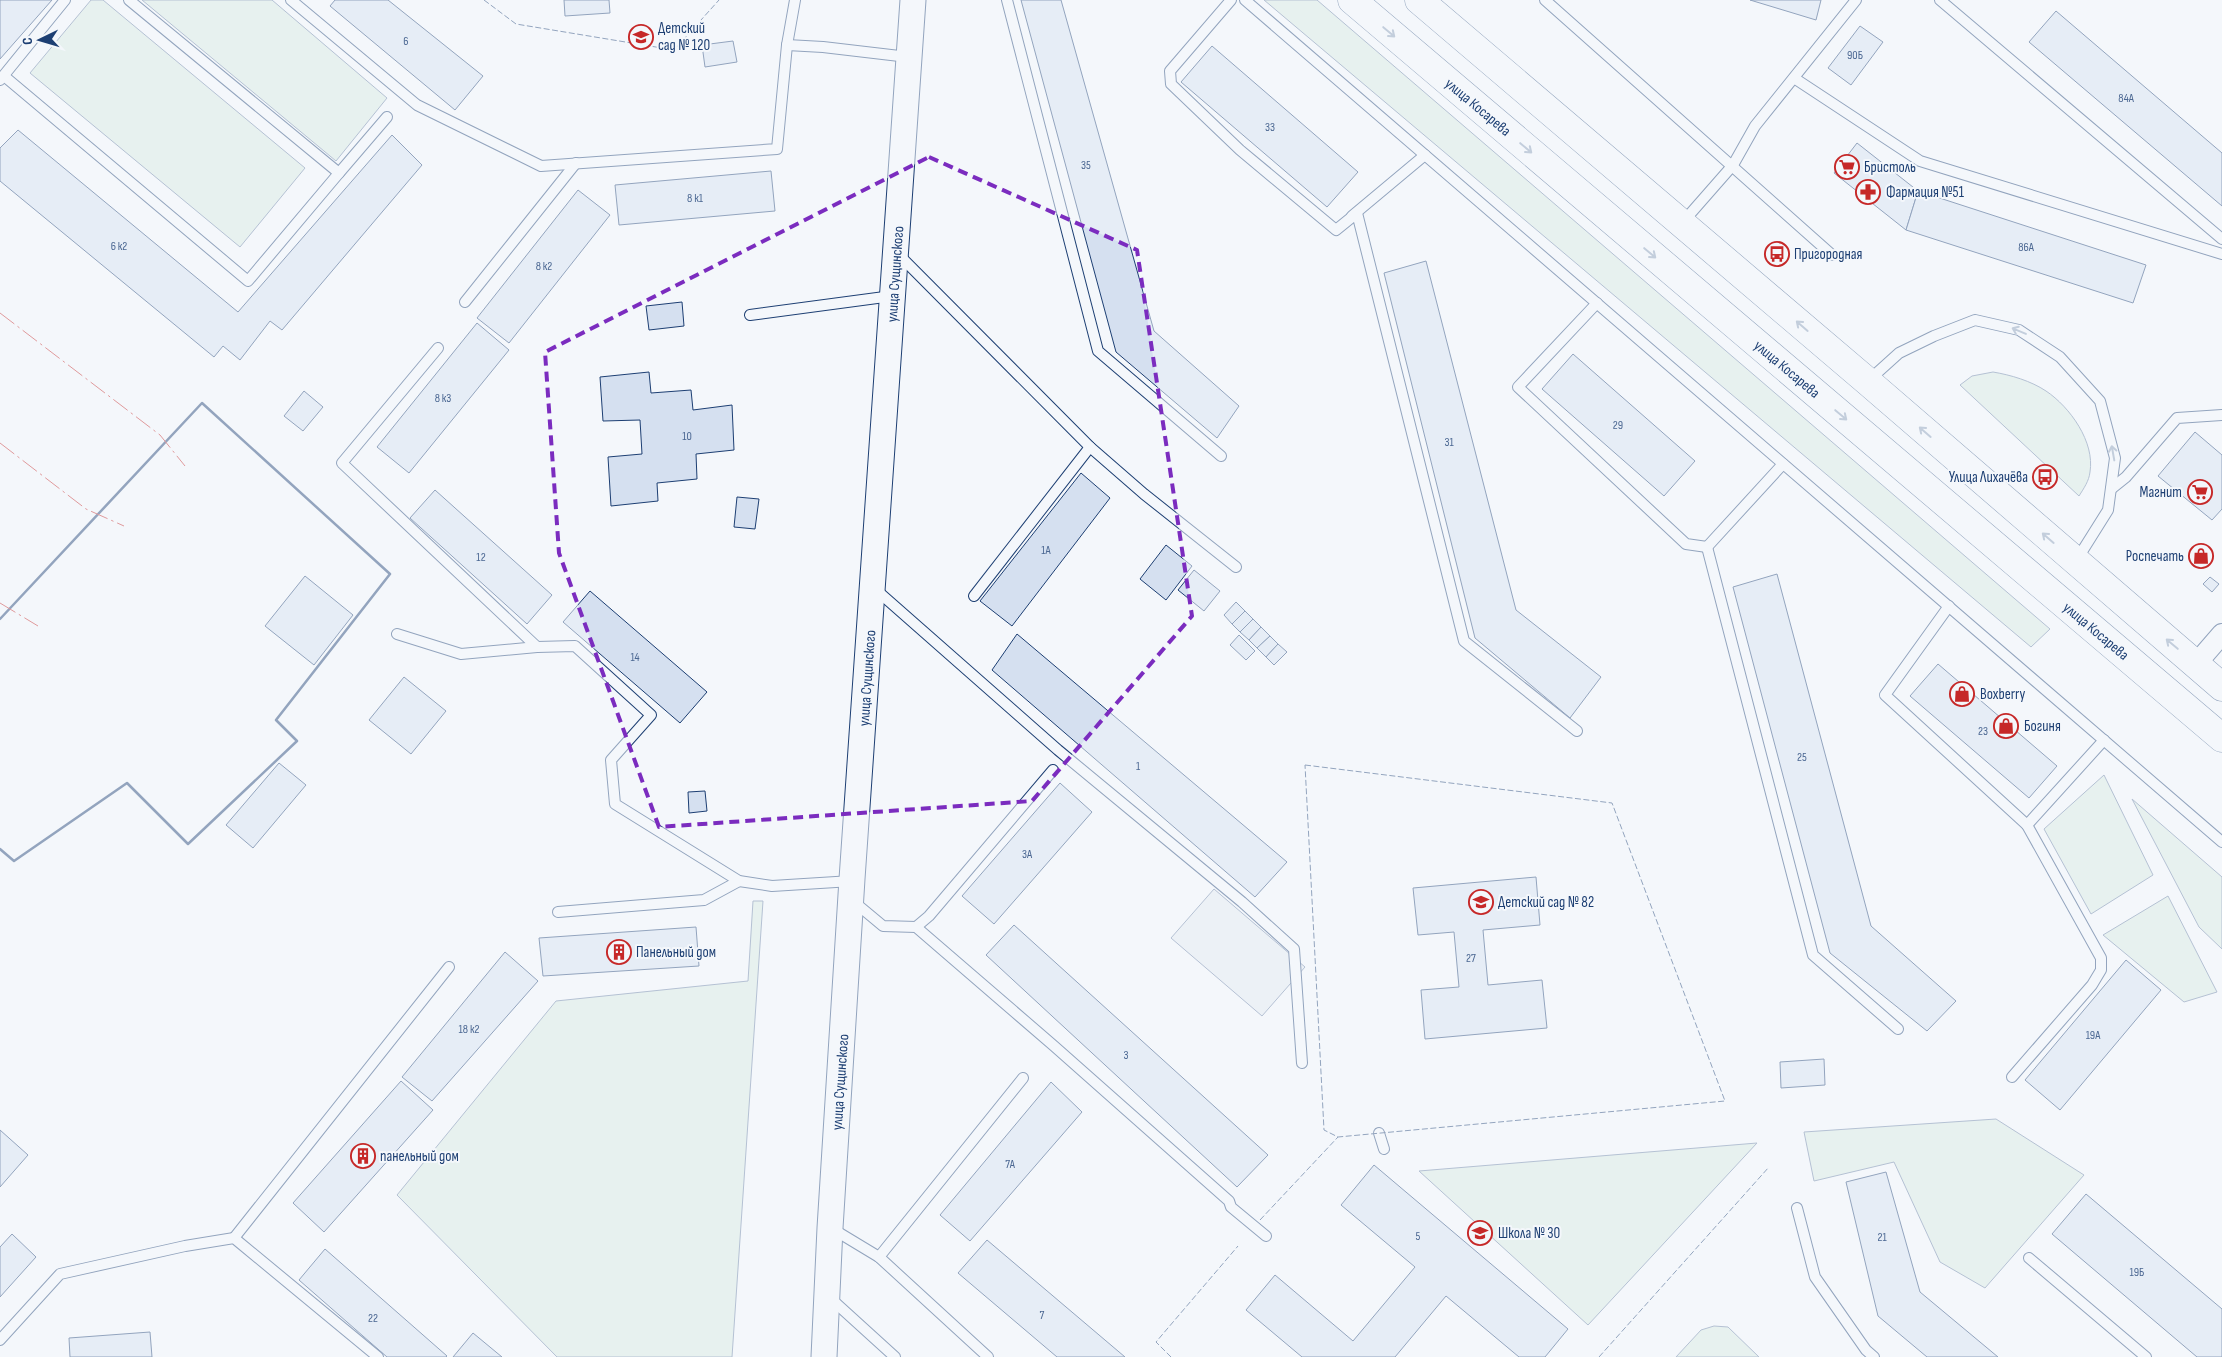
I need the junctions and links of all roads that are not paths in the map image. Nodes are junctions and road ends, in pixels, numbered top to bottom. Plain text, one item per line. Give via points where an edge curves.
1 (65, 0) edge
2 (129, 0) edge
3 (291, 0) edge
4 (795, 0) edge
5 (913, 0) edge
6 (1007, 0) edge
7 (1231, 0) edge
8 (1245, 0) edge
9 (1352, 0) edge
10 (1419, 0) edge
11 (1545, 0) edge
12 (1856, 0) edge
13 (1940, 0) edge
14 (787, 45) junction
15 (909, 57) junction
16 (2, 78) edge
17 (1794, 78) junction
18 (387, 116) dead end
19 (1425, 155) junction
20 (576, 163) junction
21 (1733, 165) junction
22 (339, 173) junction
23 (1357, 213) junction
24 (1682, 223) junction
25 (2222, 239) edge
26 (896, 252) junction
27 (2222, 254) edge
28 (1832, 255) dead end
29 (893, 296) junction
30 (465, 302) dead end
31 (1596, 303) junction
32 (750, 315) dead end
33 (438, 348) dead end
34 (1867, 381) junction
35 (2222, 415) edge
36 (1090, 447) junction
37 (1221, 456) dead end
38 (1784, 464) junction
39 (2111, 489) junction
40 (1707, 547) junction
41 (2075, 562) junction
42 (1236, 567) dead end
43 (873, 587) junction
44 (974, 596) dead end
45 (1949, 606) junction
46 (397, 634) dead end
47 (2222, 634) edge
48 (537, 647) junction
49 (2196, 664) junction
50 (2222, 687) edge
51 (2171, 694) junction
52 (1576, 731) dead end
53 (2222, 738) edge
54 (2104, 740) junction
55 (1053, 770) dead end
56 (2027, 825) junction
57 (2222, 842) edge
58 (739, 881) junction
59 (852, 890) junction
60 (558, 912) dead end
61 (916, 927) junction
62 (449, 967) dead end
63 (1898, 1029) dead end
64 (1302, 1063) dead end
65 (2012, 1077) dead end
66 (1023, 1078) dead end
67 (1379, 1133) dead end
68 (1384, 1149) dead end
69 (1797, 1208) dead end
70 (830, 1228) junction
71 (1266, 1236) dead end
72 (234, 1238) junction
73 (879, 1257) junction
74 (2029, 1258) dead end
75 (828, 1297) junction
76 (0, 1340) edge
77 (378, 1357) edge
78 (824, 1357) edge
79 (895, 1357) edge
80 (988, 1357) edge
81 (1874, 1357) edge
82 (2146, 1357) edge

1 - 16 lane
2 - 22 lane
3 - 20 lane via 417,105 541,166
4 - 14 lane
5 - 15 street, улица Сущинского
6 - 37 lane via 1098,351
7 - 23 lane via 1170,71 1171,84 1240,150 1336,230
8 - 19 lane
9 -> 51 main road, улица Косарева
10 - 24 main road
11 - 21 lane
12 - 17 lane
13 - 25 lane
14 - 15 lane
14 - 20 lane via 777,149
15 - 26 street, улица Сущинского
16 - 22 lane via 248,281
17 - 21 lane via 1755,126
17 - 27 lane via 1920,161
18 - 22 lane
19 - 23 lane
19 - 31 lane
20 - 30 lane
21 - 24 lane
21 - 28 lane
23 - 52 lane via 1464,641
34 -> 24 main road
26 - 29 street, улица Сущинского
26 - 36 lane
29 - 32 lane
29 - 43 street, улица Сущинского
31 - 38 lane
31 - 40 lane via 1518,388 1686,544
33 - 48 lane via 342,463
39 -> 34 lane via 2115,458 2100,401 2060,357 2019,330 1975,320 1899,353
41 -> 34 main road
35 - 39 lane via 2177,418 2126,477
36 - 42 lane
36 - 44 lane
38 - 40 lane
38 - 45 lane
39 - 41 lane via 2108,510
40 - 63 lane via 1813,955
49 -> 41 main road
43 - 59 street, улица Сущинского
43 - 64 lane via 1058,750 1294,949
45 - 54 lane
45 - 56 lane via 1885,695
46 - 48 lane via 461,654
47 - 49 street
48 - 58 lane via 575,646 651,715 611,760 615,804
49 - 50 main road
49 - 51 main road
51 - 53 main road, улица Косарева
54 - 56 lane
54 - 57 lane
55 - 61 lane via 929,916
56 - 65 lane via 2101,958 2102,970
58 - 59 lane
58 - 60 lane via 704,900
59 - 61 lane via 883,926
59 - 70 street, улица Сущинского
61 - 71 lane
62 - 72 lane
66 - 73 lane
67 - 68 lane
69 - 81 lane via 1815,1277
70 - 73 lane
70 - 75 street, улица Сущинского
72 - 76 lane via 60,1274
72 - 77 lane
73 - 80 lane
74 - 82 lane
75 - 78 street, улица Сущинского
75 - 79 lane

